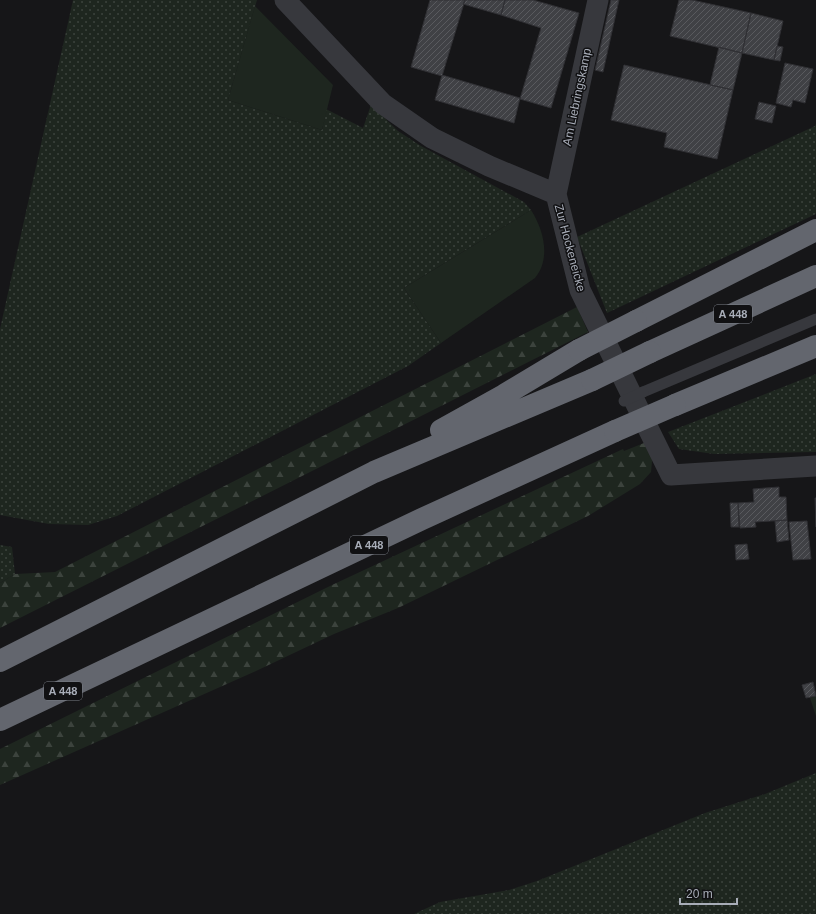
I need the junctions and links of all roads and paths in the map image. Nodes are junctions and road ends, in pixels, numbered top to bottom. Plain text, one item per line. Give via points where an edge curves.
1 (285, 0) edge
2 (598, 0) edge
3 (556, 194) junction
4 (816, 230) edge
5 (816, 276) edge
6 (816, 319) edge
7 (816, 346) edge
8 (624, 401) dead end
9 (816, 466) edge
10 (374, 472) junction
11 (0, 661) edge
12 (0, 720) edge

1 - 3 street, Zur Hockeneicke via 383,104 432,138 489,166
2 - 3 street, Am Liebringskamp
3 - 9 street, Zur Hockeneicke via 580,290 672,475
4 - 10 highway, A 448, bridge via 580,350 435,433
5 - 10 highway, A 448, bridge via 592,380
6 - 8 lane, bridge
7 - 12 highway, A 448, bridge via 615,431 422,519
10 - 11 highway, A 448

